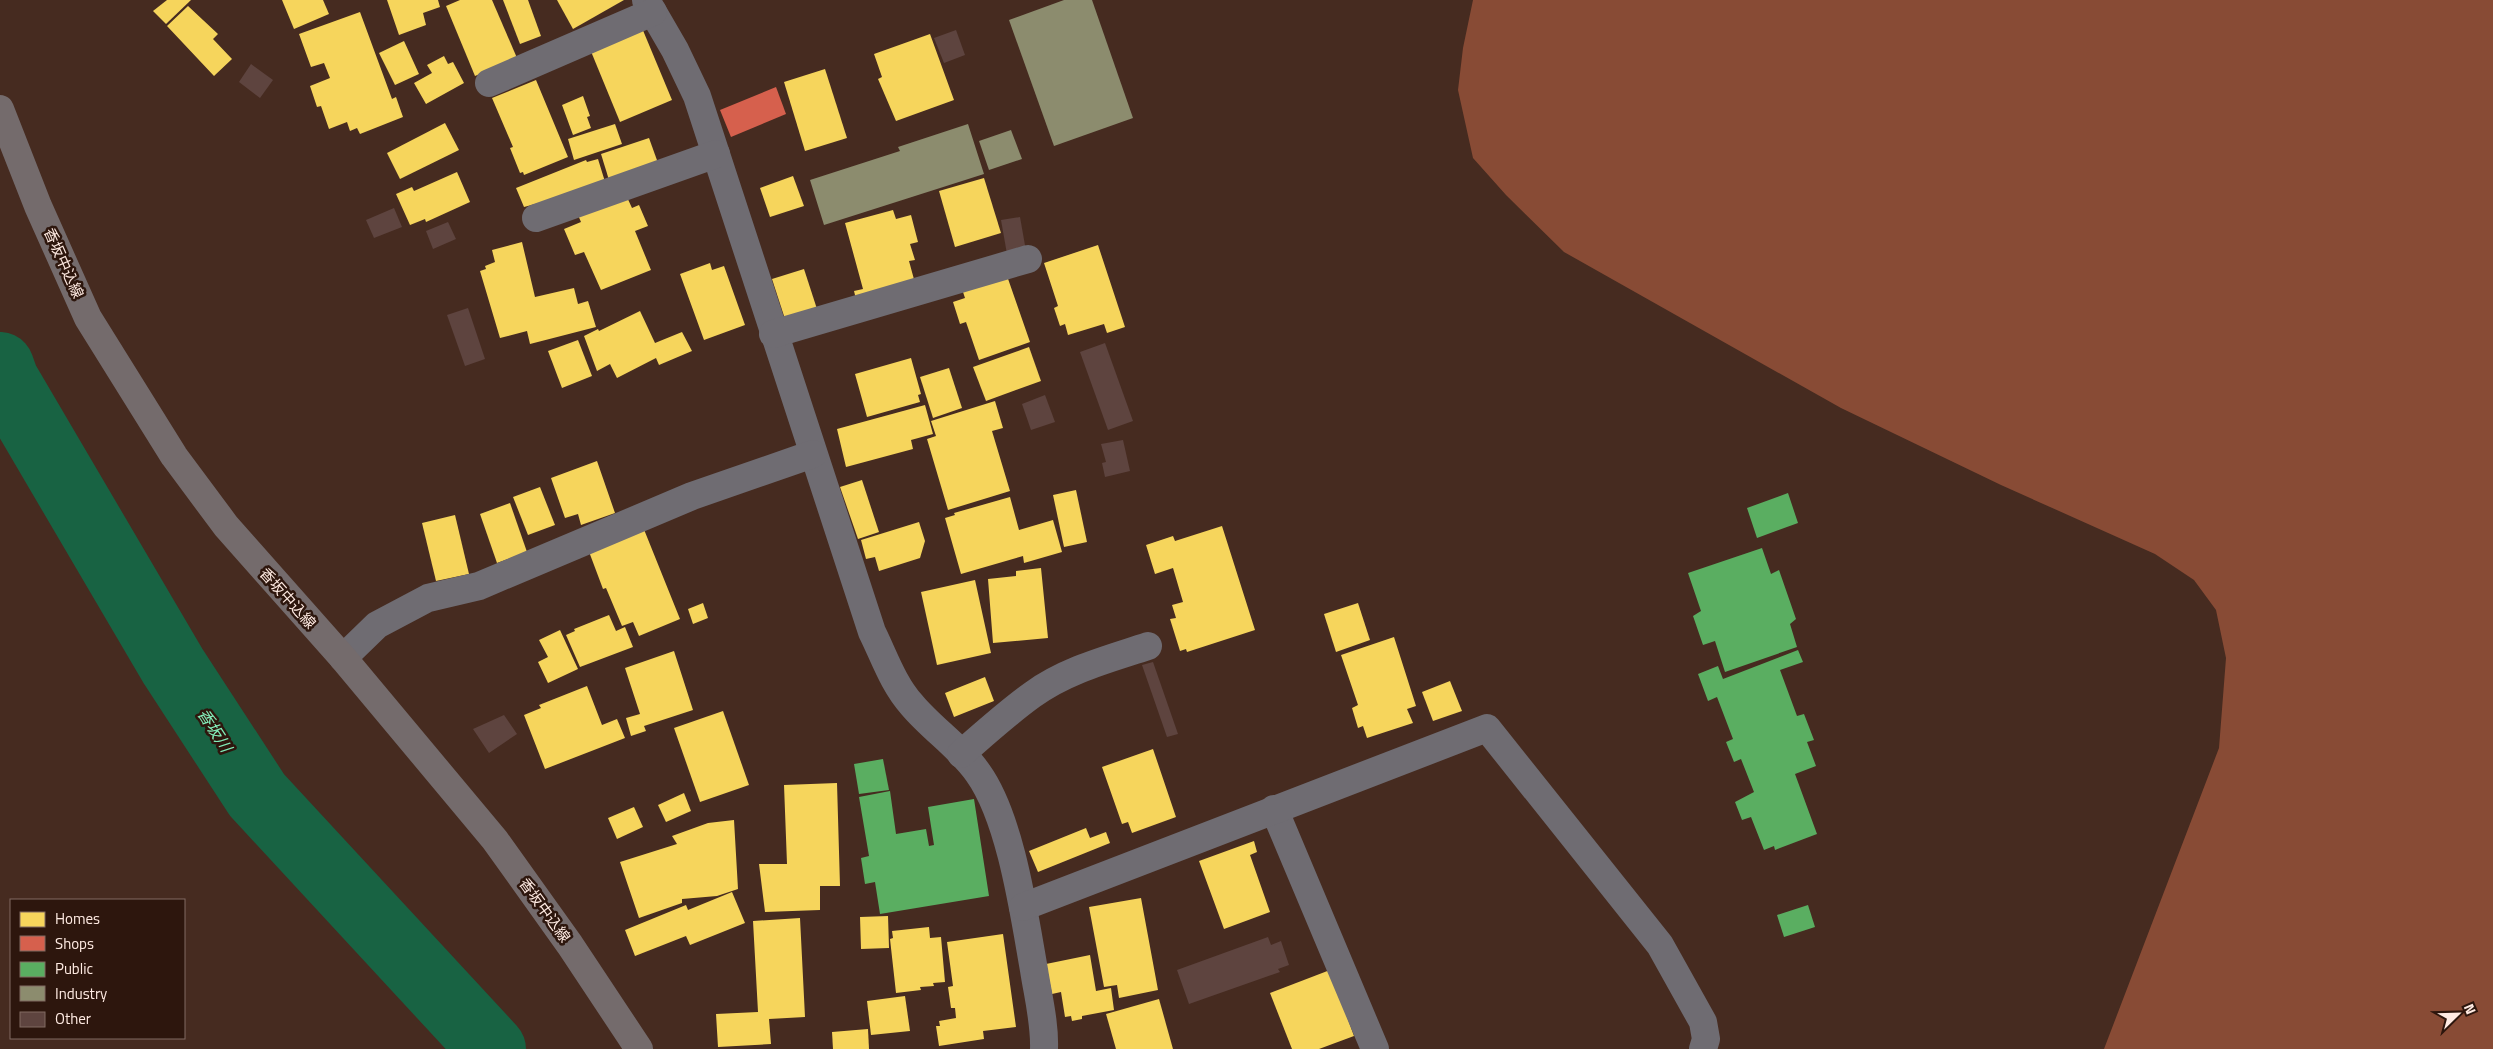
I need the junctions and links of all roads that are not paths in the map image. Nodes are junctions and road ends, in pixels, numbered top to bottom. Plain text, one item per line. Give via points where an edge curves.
1 (649, 6) edge
2 (489, 82) dead end
3 (0, 108) edge
4 (716, 154) junction
5 (536, 218) dead end
6 (1028, 259) dead end
7 (774, 334) junction
8 (813, 454) junction
9 (1148, 646) dead end
10 (343, 658) junction
11 (961, 754) junction
12 (1274, 809) junction
13 (1023, 907) junction
14 (639, 1049) edge
15 (1044, 1049) edge
16 (1375, 1049) edge
17 (1703, 1049) edge

1 - 2 street
1 - 4 street via 697,96
3 - 10 main road, 香坂中込線 via 38,206 88,318 133,393 174,456 226,526
4 - 5 street
4 - 7 street
6 - 7 street
7 - 8 street
8 - 10 street via 692,496 479,586 428,598 377,626
8 - 11 street via 872,632 896,682 910,704
9 - 11 street via 1083,668 1032,694
10 - 14 main road, 香坂中込線 via 495,840
11 - 13 street via 978,773 992,797
12 - 13 street
12 - 16 street
12 - 17 street via 1487,728 1660,945 1703,1022 1706,1039
13 - 15 street

